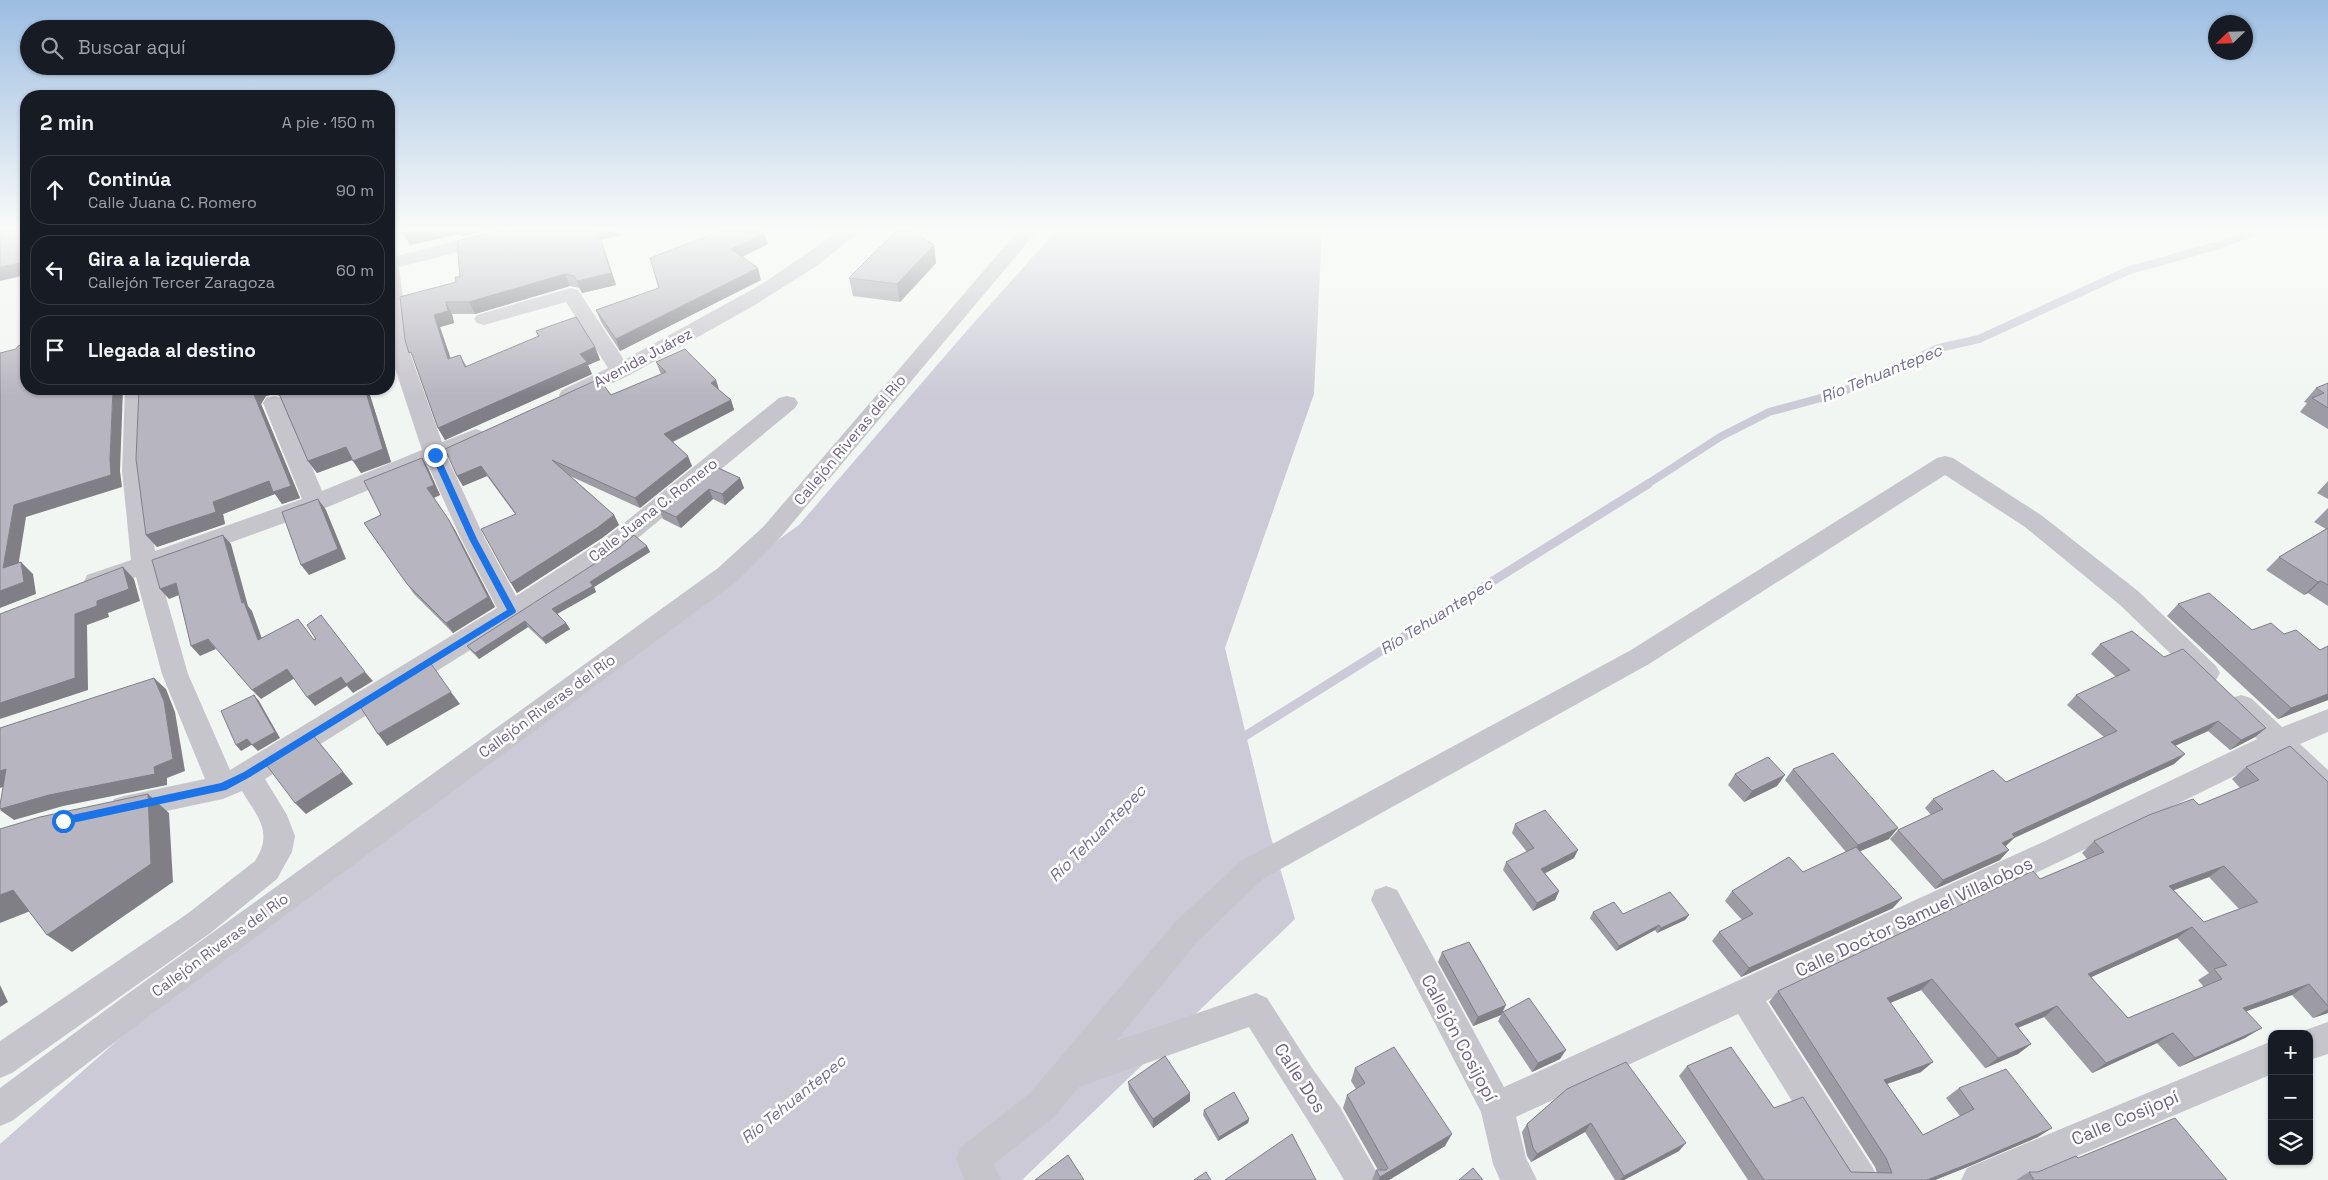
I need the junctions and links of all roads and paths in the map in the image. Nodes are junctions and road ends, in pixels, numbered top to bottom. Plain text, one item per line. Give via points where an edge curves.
1 (772, 286) edge
2 (981, 286) edge
3 (395, 313) edge
4 (484, 319) dead end
5 (620, 371) junction
6 (136, 395) edge
7 (274, 403) dead end
8 (787, 403) dead end
9 (548, 405) edge
10 (496, 428) edge
11 (435, 455) junction
12 (315, 503) junction
13 (144, 563) junction
14 (79, 589) edge
15 (512, 611) junction
16 (175, 674) junction
17 (148, 683) edge
18 (2328, 720) edge
19 (2277, 741) junction
20 (235, 781) junction
21 (2328, 788) edge
22 (101, 813) edge
23 (1386, 900) dead end
24 (1745, 996) junction
25 (2328, 1038) edge
26 (2313, 1043) edge
27 (2268, 1059) edge
28 (0, 1061) edge
29 (1068, 1074) junction
30 (1497, 1108) junction
31 (0, 1109) edge
32 (978, 1170) edge
33 (1363, 1180) edge
34 (1519, 1180) edge
35 (1861, 1180) edge
36 (1979, 1180) edge

1 - 5 street, Avenida Juárez via 742,306
2 - 31 street, Callejón Riveras del Río via 771,533 726,575
3 - 11 street via 400,353
4 - 5 street via 571,294
5 - 9 street, Avenida Juárez
6 - 13 street via 133,471
7 - 12 street
8 - 15 street, Calle Juana C. Romero via 612,546
10 - 11 street
11 - 12 street
11 - 15 street via 473,539
12 - 13 street
13 - 14 street
13 - 16 street
15 - 20 street, Calle Juana C. Romero
16 - 17 street
16 - 20 street
18 - 19 street, Calle Doctor Samuel Villalobos
19 - 21 street
19 - 24 street, Calle Doctor Samuel Villalobos via 2062,847
19 - 29 street via 2129,598 2033,521 1945,464 1640,658 1252,870 1187,931
20 - 22 street, Calle Juana C. Romero
20 - 28 street via 277,824 280,836 277,852 266,870 198,924
23 - 30 street, Callejón Cosijopí
24 - 30 street, Calle Doctor Samuel Villalobos
24 - 35 street
25 - 26 street
27 - 36 street, Calle Cosijopí
29 - 32 street
29 - 33 street, Calle Dos via 1256,1010 1328,1119
30 - 34 street, Callejón Cosijopí via 1510,1164

